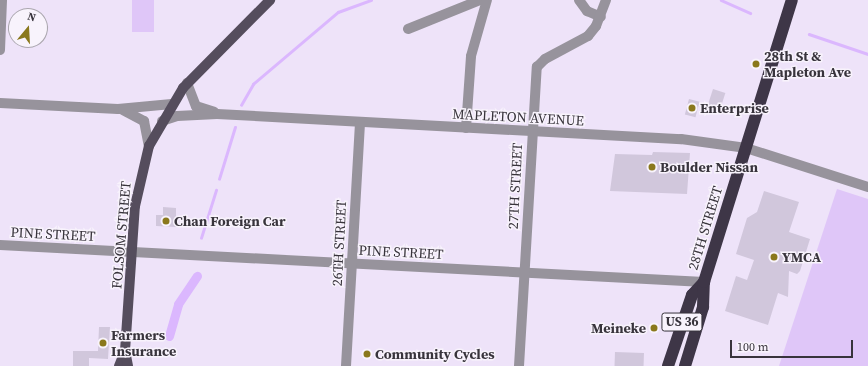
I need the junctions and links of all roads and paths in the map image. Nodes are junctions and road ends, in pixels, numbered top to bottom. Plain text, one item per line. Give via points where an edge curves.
1 (2, 0) edge
2 (270, 0) edge
3 (480, 0) edge
4 (488, 0) edge
5 (579, 0) edge
6 (606, 0) edge
7 (792, 0) edge
8 (601, 17) junction
9 (408, 29) dead end
10 (0, 50) edge
11 (187, 83) junction
12 (0, 103) edge
13 (172, 104) junction
14 (118, 109) junction
15 (217, 114) junction
16 (162, 121) junction
17 (360, 122) junction
18 (466, 128) junction
19 (532, 131) junction
20 (149, 146) junction
21 (746, 148) junction
22 (868, 187) edge
23 (0, 245) edge
24 (131, 252) junction
25 (352, 264) junction
26 (525, 273) junction
27 (704, 282) junction
28 (122, 365) edge
29 (346, 366) edge
30 (519, 366) edge
31 (668, 366) edge
32 (685, 366) edge

1 - 10 street
2 - 11 main road, FOLSOM STREET
3 - 9 street
4 - 18 street via 471,56
5 - 8 street via 587,11
6 - 8 street, 27TH STREET
7 - 21 highway, 28TH STREET / US 36
8 - 19 street, 27TH STREET via 588,36 539,63
11 - 13 main road, FOLSOM STREET
11 - 15 street via 196,106
12 - 14 street
13 - 14 street
13 - 16 main road, FOLSOM STREET
14 - 20 street via 144,121
15 - 16 street, MAPLETON AVENUE via 177,116
15 - 17 street, MAPLETON AVENUE
16 - 20 main road, FOLSOM STREET
17 - 18 street, MAPLETON AVENUE
17 - 25 street, 26TH STREET
18 - 19 street, MAPLETON AVENUE
19 - 21 street, MAPLETON AVENUE via 681,139
19 - 26 street, 27TH STREET
20 - 24 main road, FOLSOM STREET via 136,195
21 - 22 street, MAPLETON AVENUE
21 - 27 highway, 28TH STREET / US 36
23 - 24 street, PINE STREET
24 - 25 street, PINE STREET
24 - 28 main road, FOLSOM STREET
25 - 26 street, PINE STREET
25 - 29 street, 26TH STREET
26 - 27 street, PINE STREET
26 - 30 street, 27TH STREET
27 - 31 highway, 28TH STREET / US 36 via 692,295
27 - 32 highway, 28TH STREET / US 36 via 703,307

